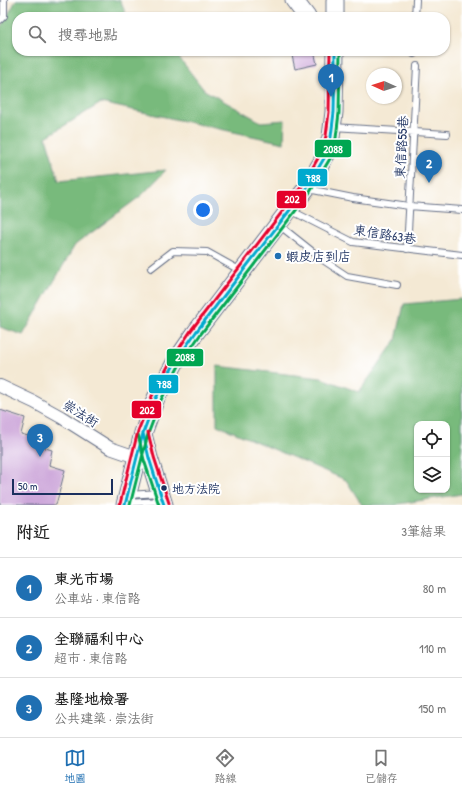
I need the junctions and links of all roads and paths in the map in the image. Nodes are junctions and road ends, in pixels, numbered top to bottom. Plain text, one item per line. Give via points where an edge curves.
1 (4, 0) edge
2 (294, 0) edge
3 (335, 0) edge
4 (416, 0) edge
5 (303, 12) edge
6 (335, 12) edge
7 (415, 12) edge
8 (0, 20) edge
9 (334, 56) edge
10 (417, 66) dead end
11 (332, 127) junction
12 (413, 132) junction
13 (447, 134) dead end
14 (306, 189) junction
15 (409, 206) junction
16 (288, 210) junction
17 (462, 210) edge
18 (277, 224) junction
19 (407, 249) junction
20 (462, 255) edge
21 (151, 268) dead end
22 (242, 271) junction
23 (397, 285) dead end
24 (0, 386) edge
25 (143, 458) junction
26 (162, 500) edge
27 (126, 501) edge

1 - 8 lane via 4,16
2 - 5 main road
3 - 6 main road
4 - 7 lane
9 - 11 main road
10 - 12 lane, 東信路55巷
11 - 12 lane
11 - 14 main road via 326,154
12 - 13 lane
12 - 15 lane, 東信路55巷
14 - 15 lane
14 - 16 main road
15 - 17 lane
15 - 19 lane, 東信路55巷
16 - 18 main road
16 - 19 lane, 東信路63巷 via 352,242
18 - 22 main road
18 - 23 lane via 347,276
19 - 20 lane, 東信路63巷
21 - 22 lane via 173,251 207,252
22 - 25 main road via 176,361 156,398 143,433
24 - 25 street, 崇法街 via 61,417 110,448
25 - 26 main road
25 - 27 main road
26 - 27 lane

